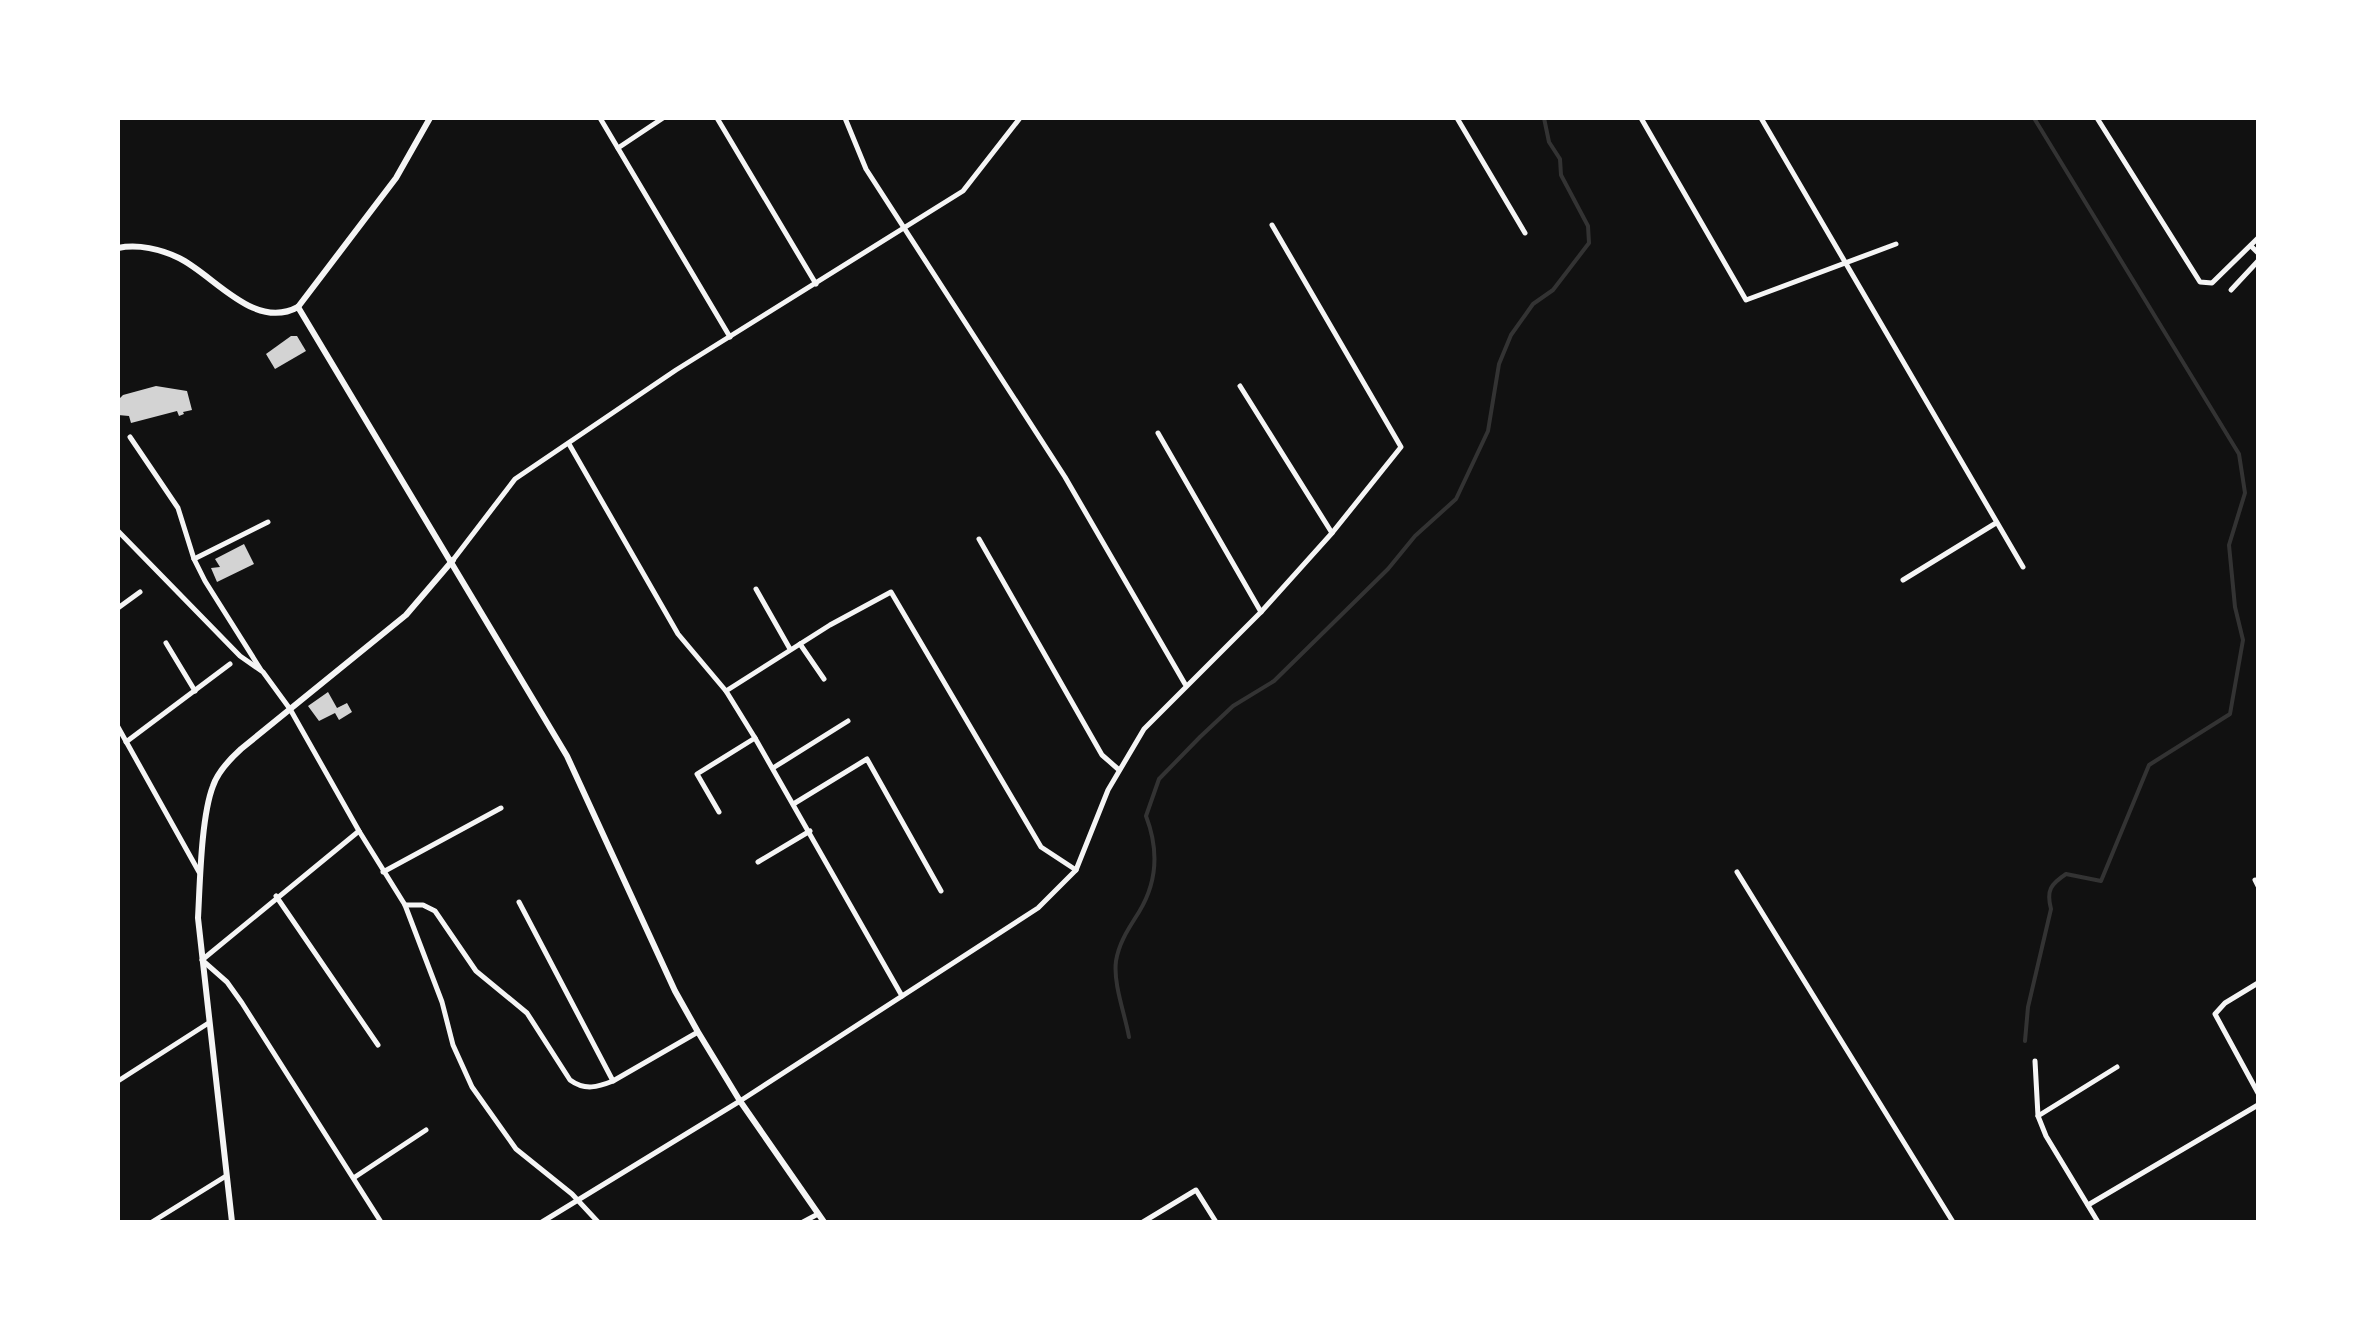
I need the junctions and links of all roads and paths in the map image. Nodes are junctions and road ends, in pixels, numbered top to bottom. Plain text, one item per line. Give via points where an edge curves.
1 (430, 118) edge
2 (600, 118) edge
3 (663, 118) edge
4 (717, 118) edge
5 (845, 118) edge
6 (1020, 118) edge
7 (1457, 118) edge
8 (1640, 118) edge
9 (1761, 118) edge
10 (2097, 118) edge
11 (618, 148) junction
12 (1272, 225) dead end
13 (904, 229) junction
14 (1525, 233) dead end
15 (2258, 238) edge
16 (1896, 244) dead end
17 (2251, 246) junction
18 (118, 248) edge
19 (2258, 253) edge
20 (2258, 261) edge
21 (1844, 262) junction
22 (816, 284) junction
23 (2231, 290) dead end
24 (298, 307) junction
25 (730, 337) junction
26 (1240, 386) dead end
27 (1158, 433) dead end
28 (130, 437) dead end
29 (569, 444) junction
30 (268, 522) dead end
31 (1996, 523) junction
32 (118, 531) edge
33 (1332, 533) junction
34 (980, 539) dead end
35 (194, 559) junction
36 (452, 560) junction
37 (2023, 567) dead end
38 (1903, 580) dead end
39 (756, 589) dead end
40 (140, 592) dead end
41 (118, 608) edge
42 (1261, 612) junction
43 (166, 643) dead end
44 (800, 644) junction
45 (790, 650) junction
46 (230, 664) dead end
47 (262, 672) junction
48 (824, 679) dead end
49 (1186, 686) junction
50 (726, 690) junction
51 (195, 691) junction
52 (290, 709) junction
53 (848, 721) dead end
54 (118, 727) edge
55 (755, 738) junction
56 (122, 740) edge
57 (773, 768) junction
58 (1118, 769) junction
59 (794, 804) junction
60 (501, 808) dead end
61 (719, 812) dead end
62 (810, 831) junction
63 (358, 832) junction
64 (758, 862) dead end
65 (1076, 870) junction
66 (382, 872) junction
67 (1737, 872) dead end
68 (200, 874) junction
69 (942, 891) dead end
70 (276, 896) junction
71 (519, 902) dead end
72 (405, 905) junction
73 (202, 960) junction
74 (2258, 983) edge
75 (902, 996) junction
76 (208, 1024) junction
77 (698, 1032) junction
78 (378, 1045) dead end
79 (2035, 1062) dead end
80 (2117, 1067) dead end
81 (118, 1081) edge
82 (614, 1082) junction
83 (2258, 1093) edge
84 (740, 1101) junction
85 (2258, 1105) edge
86 (2038, 1116) junction
87 (426, 1130) dead end
88 (226, 1176) junction
89 (354, 1178) junction
90 (579, 1200) junction
91 (2088, 1206) junction
92 (818, 1214) junction
93 (152, 1222) edge
94 (232, 1222) edge
95 (382, 1222) edge
96 (542, 1222) edge
97 (598, 1222) edge
98 (803, 1222) edge
99 (824, 1222) edge
100 (1143, 1222) edge
101 (1216, 1222) edge
102 (1952, 1222) edge
103 (2098, 1222) edge

1 - 24 street via 396,178
2 - 11 street
3 - 11 street
4 - 22 street
5 - 13 street
6 - 13 street via 962,191
7 - 14 street
8 - 21 street via 1746,300
9 - 21 street
10 - 17 street via 2196,279 2207,284 2218,278
11 - 25 street
12 - 33 street via 1401,447
13 - 22 street
13 - 49 street via 1065,478
15 - 17 street
16 - 21 street
17 - 19 street
18 - 24 street via 154,249 182,259 252,307
20 - 23 street
21 - 31 street
22 - 25 street
24 - 36 street
25 - 29 street
26 - 33 street
27 - 42 street
28 - 35 street via 178,508
29 - 36 street via 505,489
29 - 50 street via 678,634
30 - 35 street
31 - 37 street
31 - 38 street
32 - 47 street
33 - 42 street
34 - 58 street via 1102,755
35 - 47 street
36 - 52 street via 406,616
36 - 77 street via 576,774
39 - 45 street
40 - 41 street
42 - 49 street
43 - 51 street
44 - 45 street
44 - 48 street
44 - 65 street via 891,592 1041,847
45 - 50 street
46 - 51 street
47 - 52 street
49 - 58 street via 1144,729
50 - 55 street
51 - 56 street
52 - 63 street
52 - 68 street via 218,774
53 - 57 street
54 - 56 street
55 - 57 street
55 - 61 street via 697,774
56 - 68 street
57 - 59 street
58 - 65 street
59 - 62 street
59 - 69 street via 867,758
60 - 66 street
62 - 64 street
62 - 75 street
63 - 66 street
63 - 70 street
65 - 75 street via 1038,908
66 - 72 street
67 - 102 street
68 - 73 street
70 - 73 street
70 - 78 street
71 - 82 street
72 - 82 street via 435,912 476,971 527,1013 570,1080 586,1088
72 - 90 street via 472,1087 516,1149
73 - 76 street
73 - 89 street via 242,1003
74 - 83 street via 2215,1014
75 - 84 street
76 - 81 street
76 - 88 street
77 - 82 street
77 - 84 street
79 - 86 street
80 - 86 street
84 - 90 street
84 - 92 street
85 - 91 street
86 - 91 street
87 - 89 street
88 - 93 street
88 - 94 street
89 - 95 street
90 - 96 street
90 - 97 street
91 - 103 street
92 - 98 street
92 - 99 street
100 - 101 street via 1196,1190

